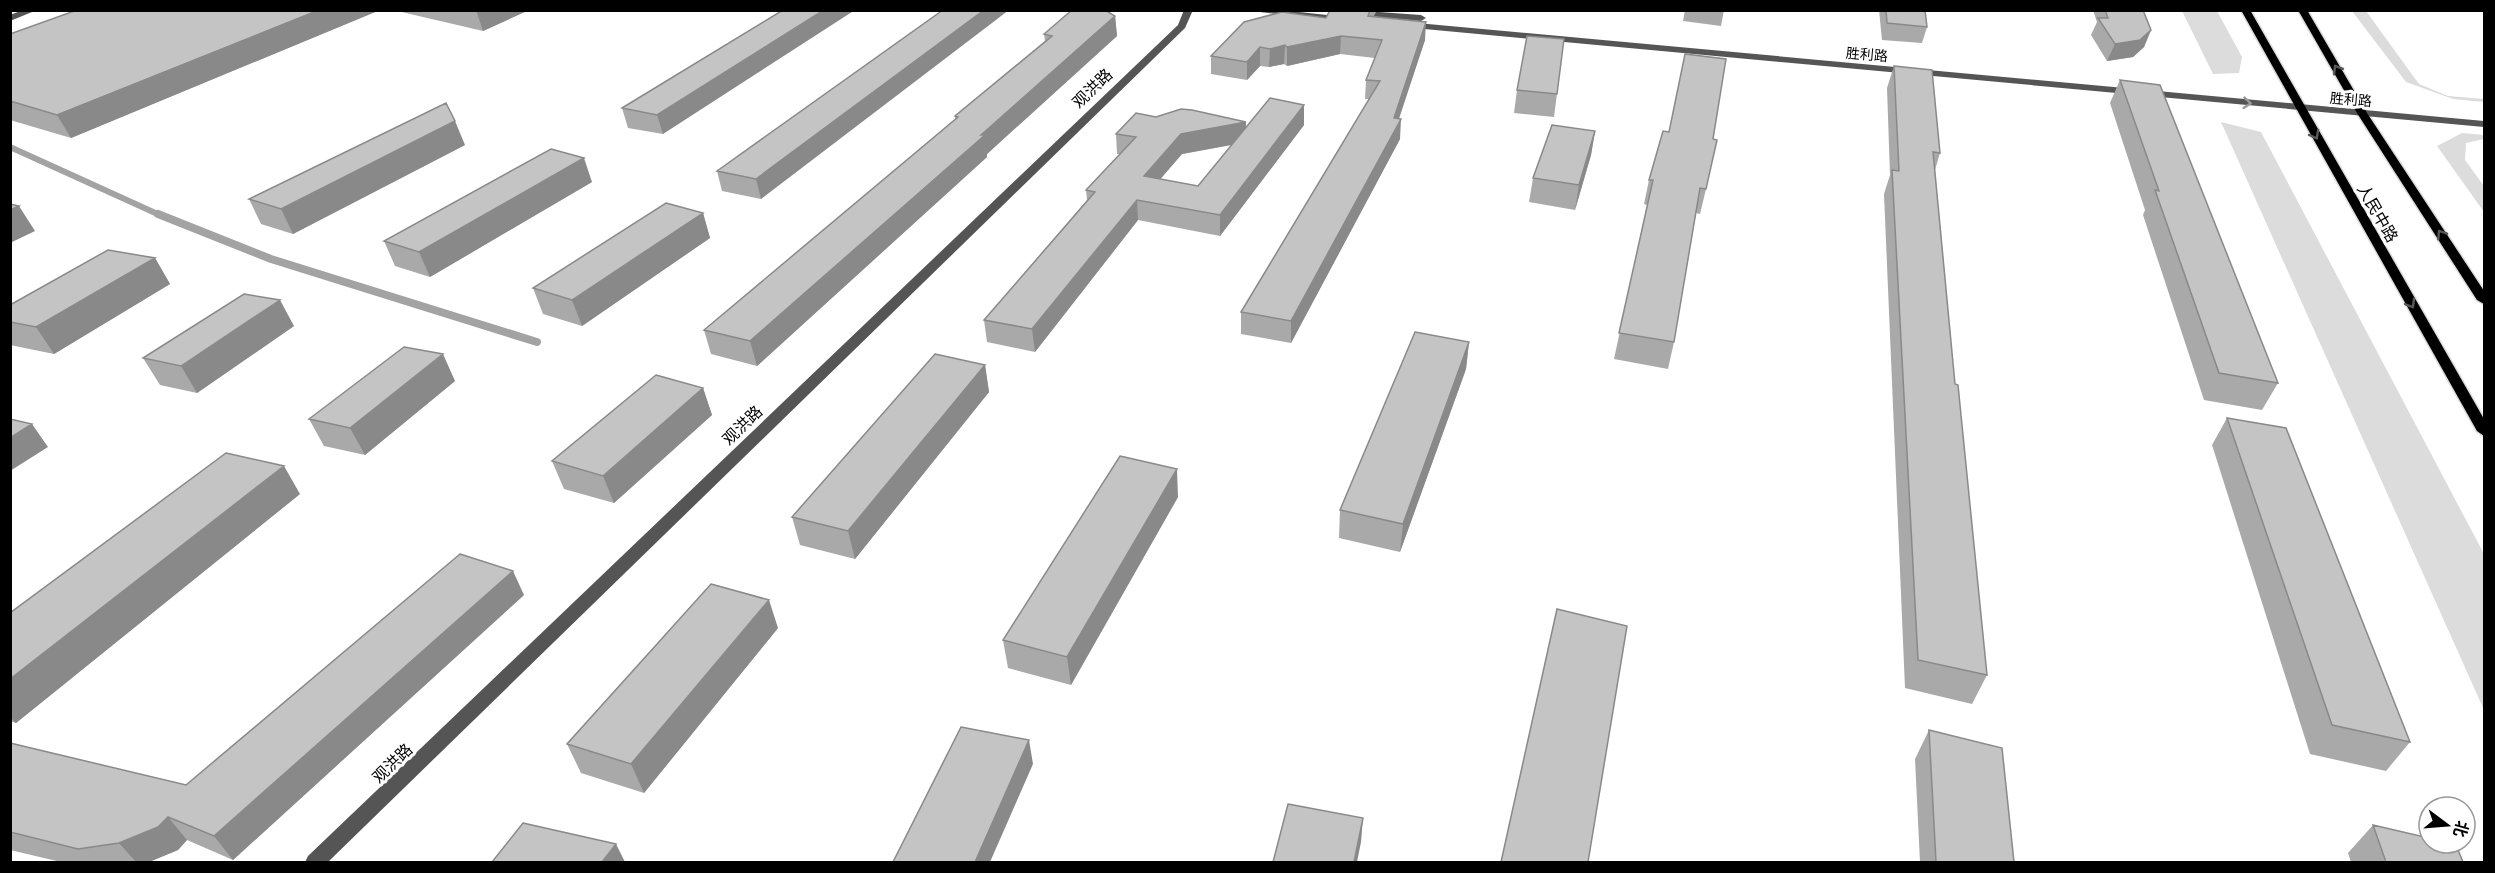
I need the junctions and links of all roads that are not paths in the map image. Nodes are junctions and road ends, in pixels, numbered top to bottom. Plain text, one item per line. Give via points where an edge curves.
1 (33, 10) edge
2 (1189, 10) edge
3 (1248, 10) edge
4 (1334, 10) edge
5 (2245, 10) edge
6 (2302, 10) edge
7 (10, 18) edge
8 (2297, 103) junction
9 (2359, 108) junction
10 (2484, 115) edge
11 (2484, 124) edge
12 (2484, 300) edge
13 (2484, 431) edge
14 (315, 862) edge

1 - 7 street
2 - 14 street, 观洪路 via 1182,26
3 -> 8 street, 胜利路
4 - 8 street, 胜利路
5 - 8 main road, 人民中路
9 -> 6 main road
8 - 9 street, 胜利路
8 -> 13 main road, 人民中路
9 - 10 street, 胜利路
9 - 11 street, 胜利路
12 -> 9 main road

